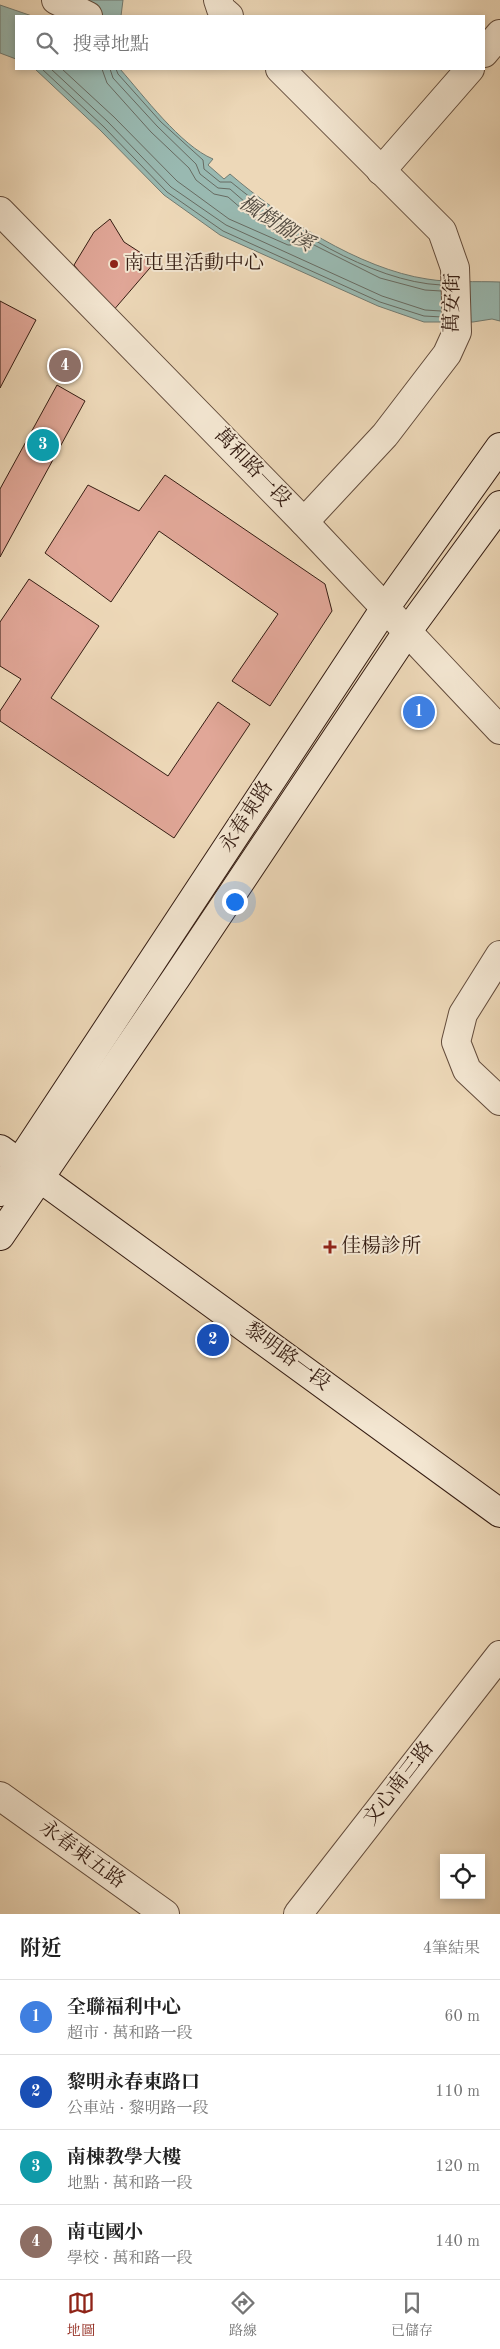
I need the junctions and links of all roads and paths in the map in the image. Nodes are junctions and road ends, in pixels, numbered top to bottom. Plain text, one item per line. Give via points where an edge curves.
1 (56, 0) edge
2 (218, 0) edge
3 (86, 15) edge
4 (228, 15) edge
5 (500, 34) edge
6 (485, 52) edge
7 (281, 70) edge
8 (469, 70) edge
9 (381, 171) junction
10 (0, 211) edge
11 (500, 447) edge
12 (500, 505) edge
13 (304, 522) junction
14 (385, 608) junction
15 (408, 632) junction
16 (500, 730) edge
17 (500, 955) edge
18 (500, 1101) edge
19 (20, 1163) edge
20 (0, 1192) edge
21 (0, 1236) edge
22 (500, 1513) edge
23 (500, 1655) edge
24 (0, 1796) edge
25 (165, 1914) edge
26 (298, 1914) edge

1 - 3 street
2 - 4 street
5 - 6 street
7 - 9 street, 萬安街
8 - 9 street
9 - 13 street, 萬安街 via 442,232 455,268 457,332 447,354 385,435
10 - 13 street, 萬和路一段
11 - 14 street, 永春東路
12 - 15 street, 永春東路
13 - 14 street, 萬和路一段
14 - 15 street, 萬和路一段
14 - 19 street, 永春東路
15 - 16 street, 萬和路一段
15 - 19 street, 永春東路 via 182,969
17 - 18 street via 463,1014 456,1042 468,1070
19 - 20 street, 永春東路
19 - 21 street, 永春東路
19 - 22 street, 黎明路一段
23 - 26 street, 文心南三路
24 - 25 street, 永春東五路

